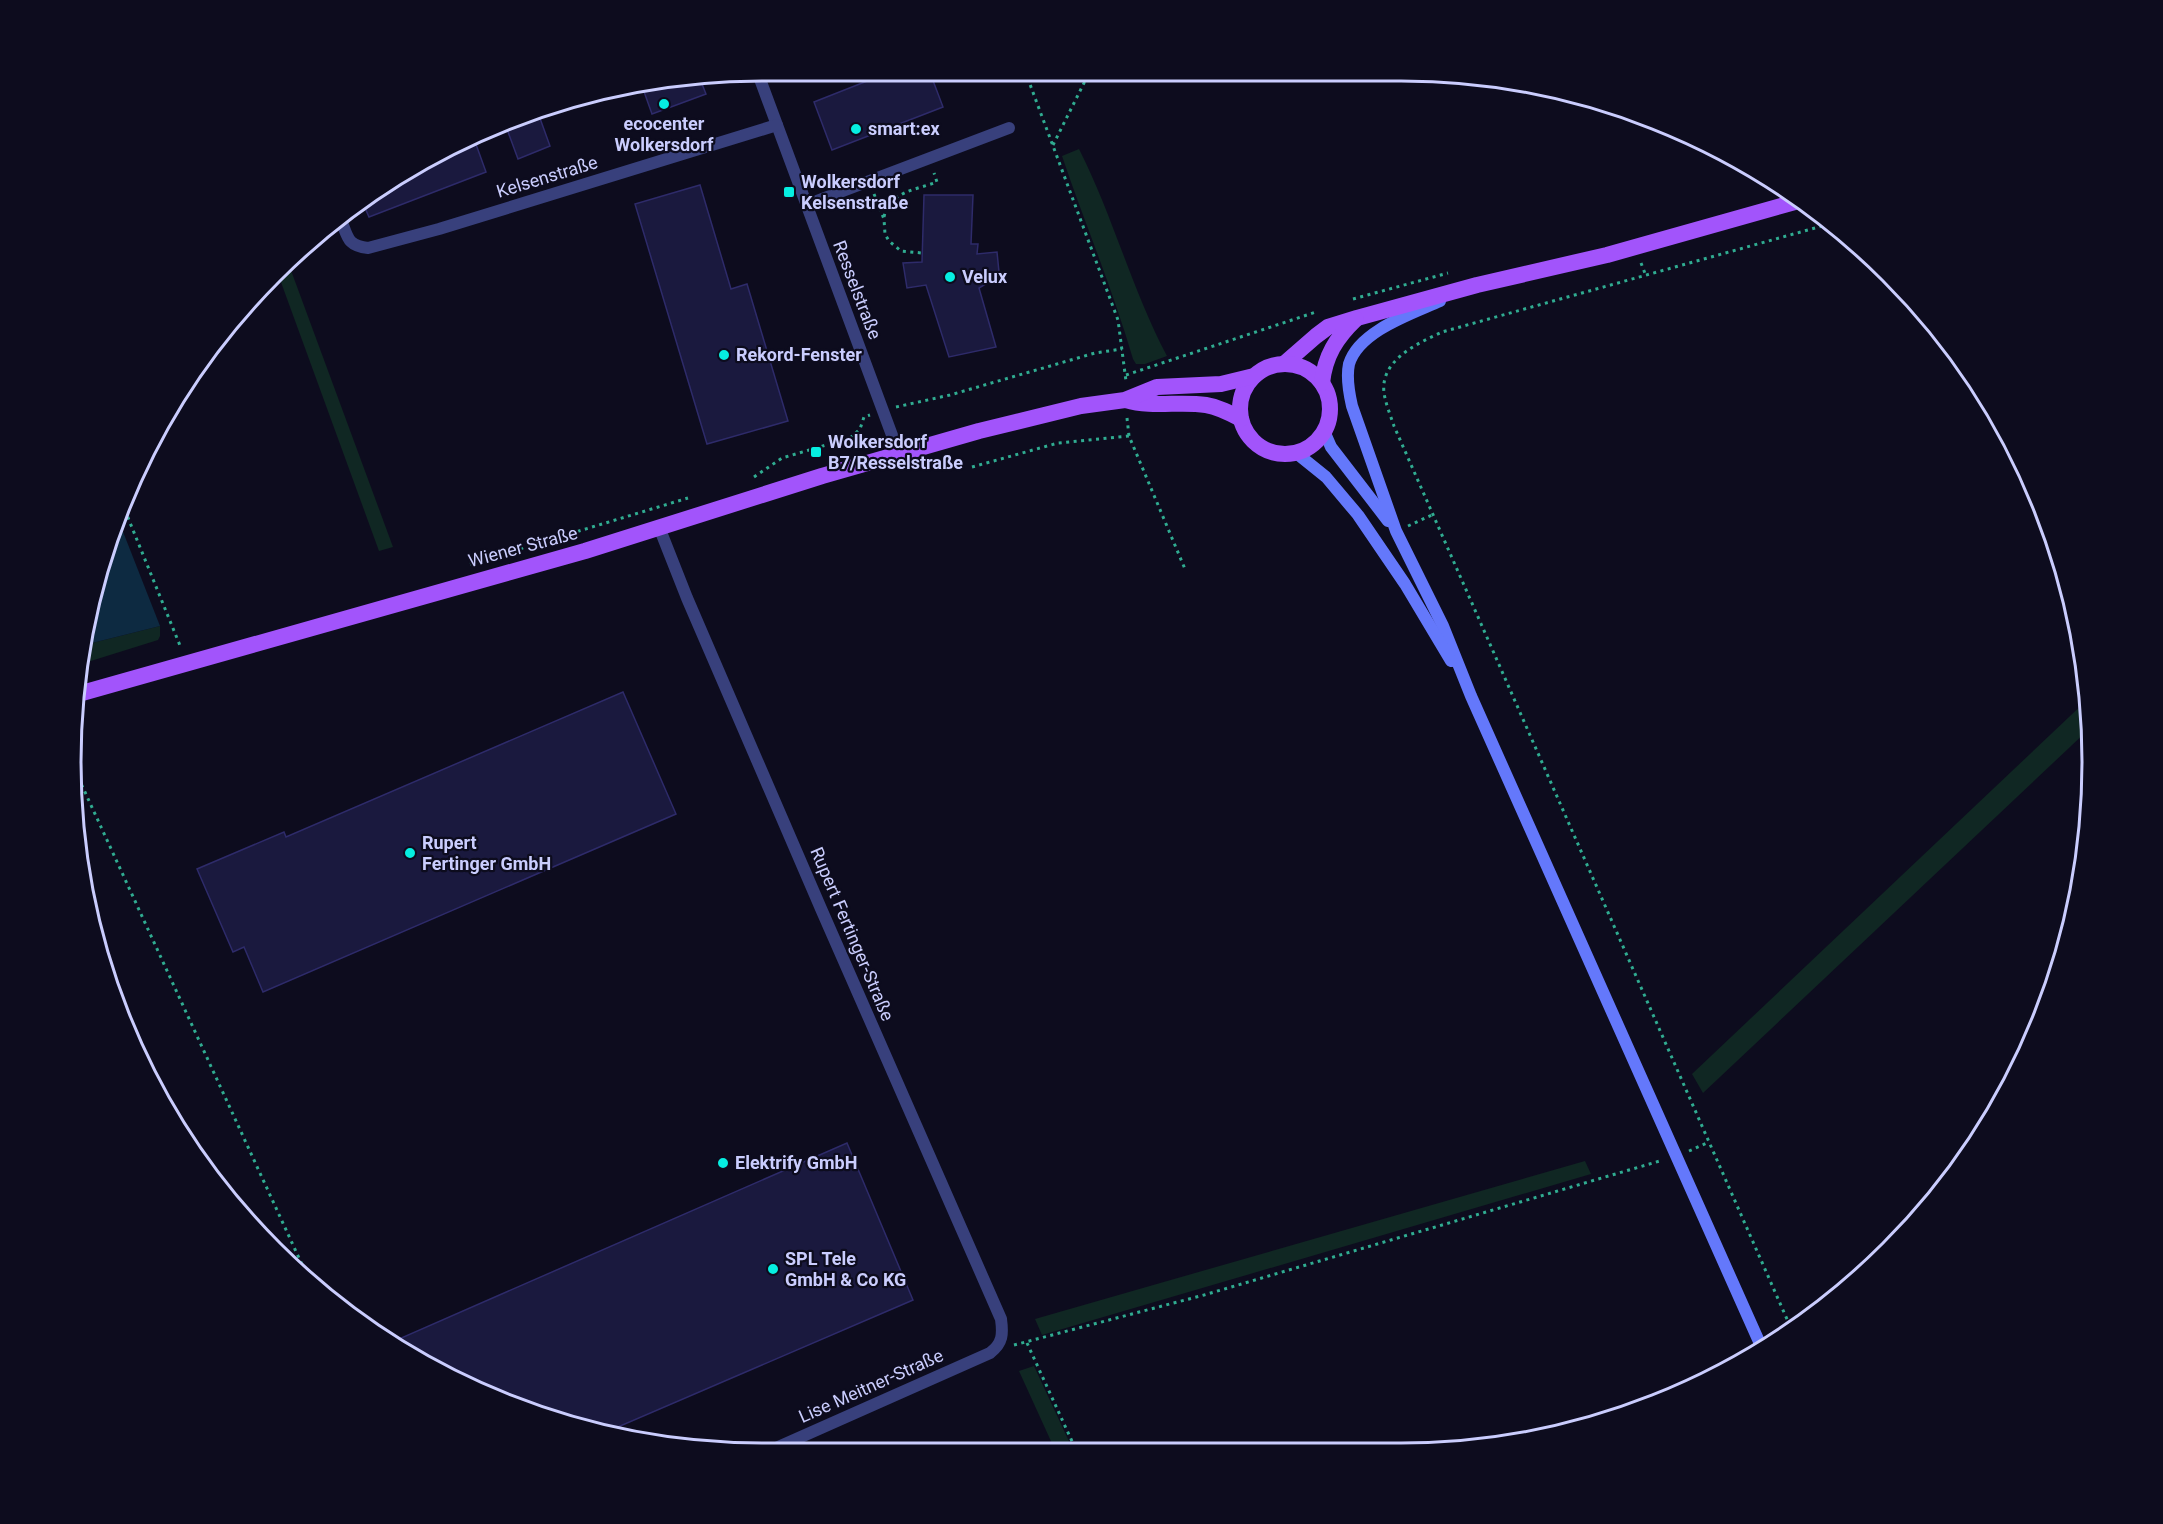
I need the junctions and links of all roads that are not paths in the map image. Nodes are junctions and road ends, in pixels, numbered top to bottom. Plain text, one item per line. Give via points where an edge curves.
1 (761, 81) edge
2 (777, 125) junction
3 (1010, 128) dead end
4 (1790, 203) edge
5 (806, 205) junction
6 (343, 225) edge
7 (1477, 285) junction
8 (1357, 318) junction
9 (1285, 363) junction
10 (1254, 376) junction
11 (1322, 383) junction
12 (1125, 400) junction
13 (1241, 419) junction
14 (1324, 430) junction
15 (1295, 453) junction
16 (899, 454) junction
17 (659, 527) junction
18 (1396, 531) junction
19 (85, 692) edge
20 (1471, 696) junction
21 (1759, 1341) edge
22 (990, 1353) joint
23 (788, 1443) edge

1 - 2 street, Resselstraße
2 - 5 street, Resselstraße
2 - 6 street, Kelsenstraße via 368,248 357,247 349,240
3 - 5 street
4 - 7 main road via 1607,255
5 - 16 street, Resselstraße
7 - 8 main road
7 - 18 main road via 1374,334 1355,352 1350,364 1348,387 1352,406
8 - 9 main road via 1328,327
8 - 11 main road via 1329,353
9 - 10 main road
9 - 11 main road via 1307,369
10 - 12 main road via 1221,384 1156,387
10 - 13 main road via 1240,402
11 - 14 main road via 1329,401
12 - 13 main road via 1154,405 1205,405
12 - 16 main road, Wiener Straße via 1082,406
13 - 15 main road via 1257,444 1275,453
14 - 15 main road via 1312,444
14 - 18 main road via 1330,447
15 - 20 main road via 1326,477 1358,515 1428,620
16 - 17 main road, Wiener Straße
17 - 19 main road, Wiener Straße
17 - 22 street, Rupert Fertinger-Straße via 1001,1318 1001,1342
18 - 20 main road via 1443,626
20 - 21 main road
22 - 23 street, Lise Meitner-Straße

